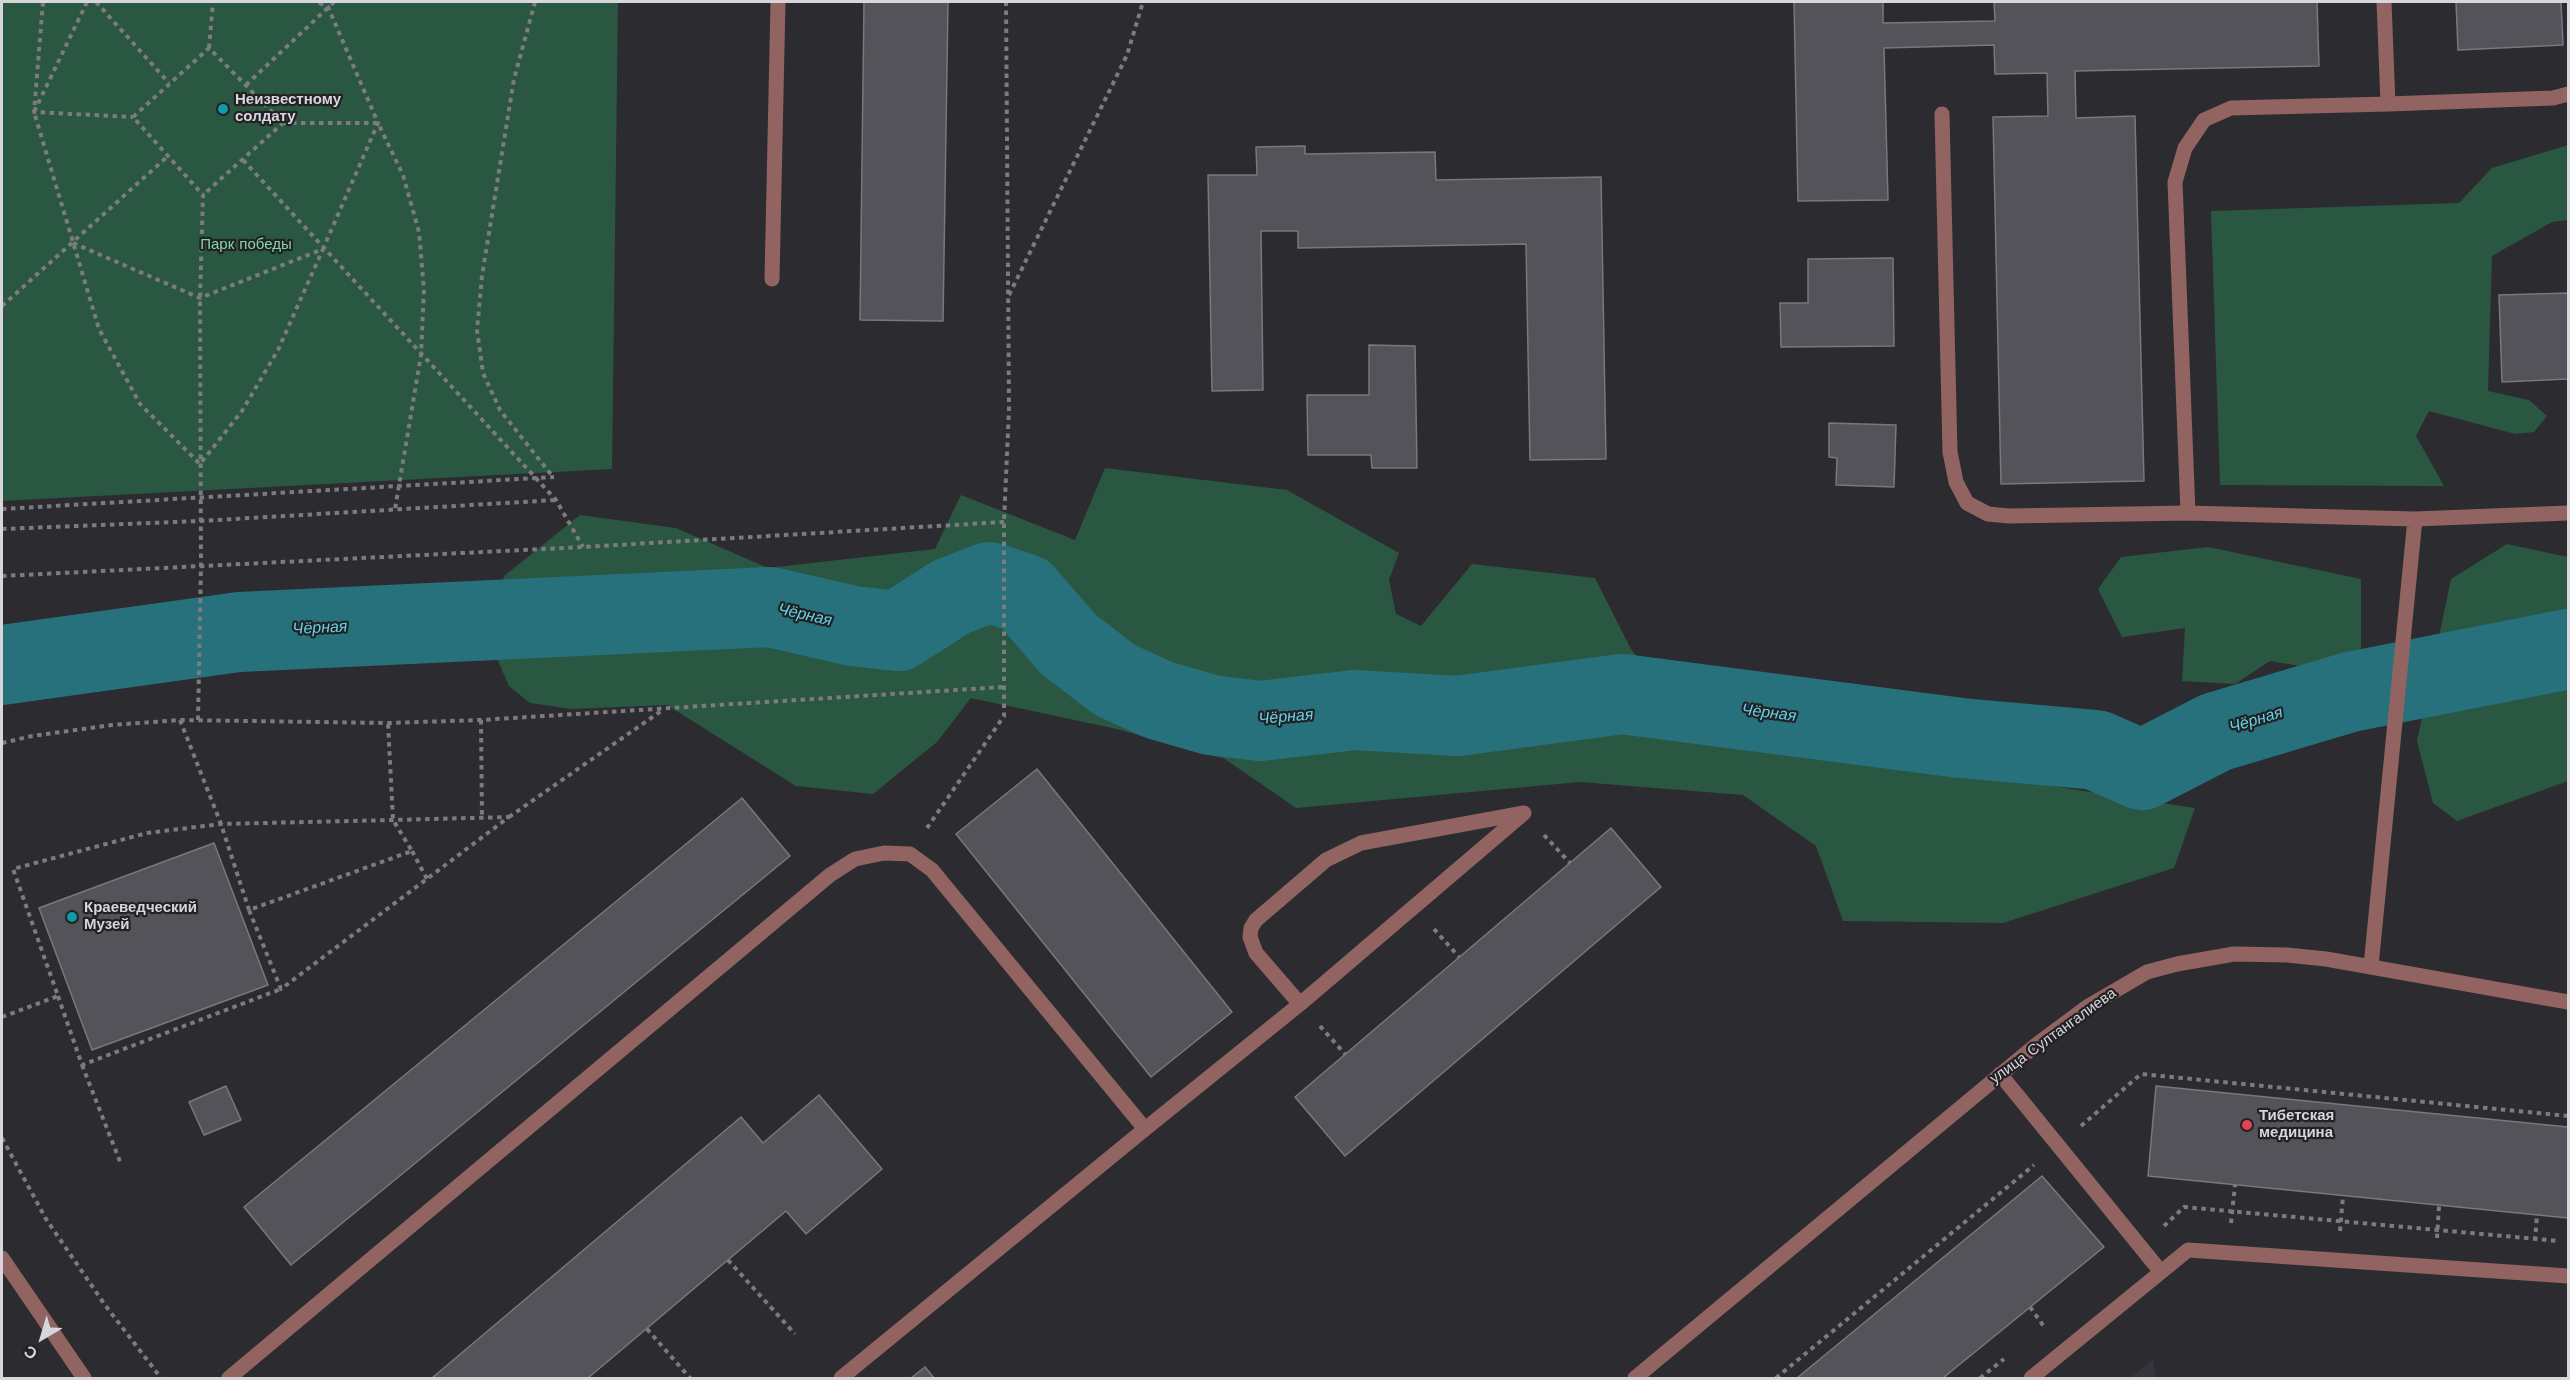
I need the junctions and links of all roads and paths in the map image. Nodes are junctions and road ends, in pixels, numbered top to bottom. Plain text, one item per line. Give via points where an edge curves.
1 (42, 2) edge
2 (87, 2) edge
3 (96, 2) edge
4 (213, 2) edge
5 (317, 2) edge
6 (334, 2) edge
7 (535, 2) edge
8 (778, 2) edge
9 (1006, 2) edge
10 (1143, 2) edge
11 (2384, 2) edge
12 (328, 7) junction
13 (209, 48) junction
14 (169, 83) junction
15 (246, 85) junction
16 (2568, 94) edge
17 (2388, 104) junction
18 (34, 112) junction
19 (1942, 114) dead end
20 (133, 117) junction
21 (283, 123) junction
22 (378, 123) junction
23 (168, 156) junction
24 (243, 160) junction
25 (203, 195) junction
26 (72, 243) junction
27 (323, 249) junction
28 (772, 279) dead end
29 (1008, 296) junction
30 (200, 298) junction
31 (2, 306) edge
32 (421, 355) junction
33 (200, 464) junction
34 (536, 478) junction
35 (400, 487) junction
36 (200, 498) junction
37 (556, 500) junction
38 (2, 509) edge
39 (395, 509) junction
40 (2187, 513) junction
41 (2568, 513) edge
42 (2415, 519) junction
43 (200, 521) junction
44 (1004, 522) junction
45 (2, 528) edge
46 (583, 547) junction
47 (201, 567) junction
48 (2, 576) edge
49 (1003, 687) junction
50 (664, 710) junction
51 (180, 720) junction
52 (198, 720) junction
53 (481, 720) junction
54 (388, 723) junction
55 (2, 743) edge
56 (509, 817) junction
57 (482, 818) junction
58 (393, 820) junction
59 (221, 824) junction
60 (412, 851) junction
61 (910, 854) junction
62 (427, 879) junction
63 (249, 910) junction
64 (2371, 966) junction
65 (281, 989) junction
66 (58, 996) junction
67 (2568, 1002) edge
68 (1300, 1004) junction
69 (2, 1017) edge
70 (82, 1065) junction
71 (2000, 1074) junction
72 (2568, 1116) edge
73 (1145, 1129) junction
74 (2, 1138) edge
75 (2058, 1145) junction
76 (121, 1164) dead end
77 (2, 1258) edge
78 (728, 1260) dead end
79 (2161, 1272) junction
80 (2568, 1276) edge
81 (647, 1329) dead end
82 (795, 1334) dead end
83 (84, 1378) edge
84 (160, 1378) edge
85 (229, 1378) edge
86 (690, 1378) edge
87 (841, 1378) edge
88 (1635, 1378) edge
89 (1776, 1378) edge
90 (2031, 1378) edge

1 - 18 path
2 - 18 path
3 - 14 path
4 - 13 path
5 - 12 path
6 - 12 path
7 - 34 path via 514,79 477,330 483,373 500,410 554,477
8 - 28 street
9 - 29 path
10 - 29 path via 1127,55
11 - 17 street
12 - 15 path
12 - 22 path
13 - 14 path
13 - 15 path
14 - 20 path
15 - 21 path
16 - 17 street via 2553,98
17 - 40 street via 2231,108 2204,120 2185,148 2175,182
18 - 20 path
18 - 26 path
19 - 40 street via 1950,452 1956,482 1967,503 1988,514 2009,516
20 - 23 path
21 - 22 path
21 - 24 path
22 - 27 path
22 - 32 path via 403,174 419,232 424,290
23 - 25 path
23 - 26 path
24 - 25 path
24 - 27 path
25 - 30 path
26 - 30 path
26 - 31 path
26 - 33 path via 99,329 140,404
27 - 30 path
27 - 32 path
27 - 33 path via 278,350 243,411
29 - 44 path
30 - 33 path
32 - 34 path
32 - 35 path
33 - 36 path
34 - 35 path
34 - 37 path
35 - 36 path
35 - 39 path
36 - 38 path
36 - 43 path
37 - 39 path
37 - 46 path
39 - 43 path
40 - 42 street
41 - 42 street
42 - 64 street
43 - 45 path
43 - 47 path
44 - 46 path
44 - 49 path
46 - 47 path
47 - 48 path
47 - 52 path
49 - 50 path
49 - 61 path via 1004,716
50 - 53 path
50 - 56 path
51 - 52 path
51 - 55 path via 112,725
51 - 59 path
52 - 54 path
53 - 54 path
53 - 57 path
54 - 58 path
56 - 57 path
56 - 62 path
57 - 58 path
58 - 59 path
58 - 60 path
59 - 63 path
59 - 66 path via 147,832 14,869
60 - 62 path
60 - 63 path
61 - 73 street via 932,870
61 - 85 street via 884,853 855,859 830,875
62 - 65 path
63 - 65 path
64 - 67 street, улица Султангалиева
64 - 71 street, улица Султангалиева via 2287,955 2234,954 2147,972 2087,1007
65 - 70 path
66 - 69 path
66 - 70 path
68 - 68 street via 1413,906 1524,813 1379,838 1326,860 1251,928 1256,953
68 - 73 street
70 - 76 path
71 - 75 street
71 - 88 street, улица Султангалиева
72 - 75 path via 2141,1074
73 - 87 street
74 - 84 path via 46,1219
75 - 79 street
75 - 89 path
77 - 83 street
78 - 82 path
79 - 80 street via 2188,1250
79 - 90 street
81 - 86 path

